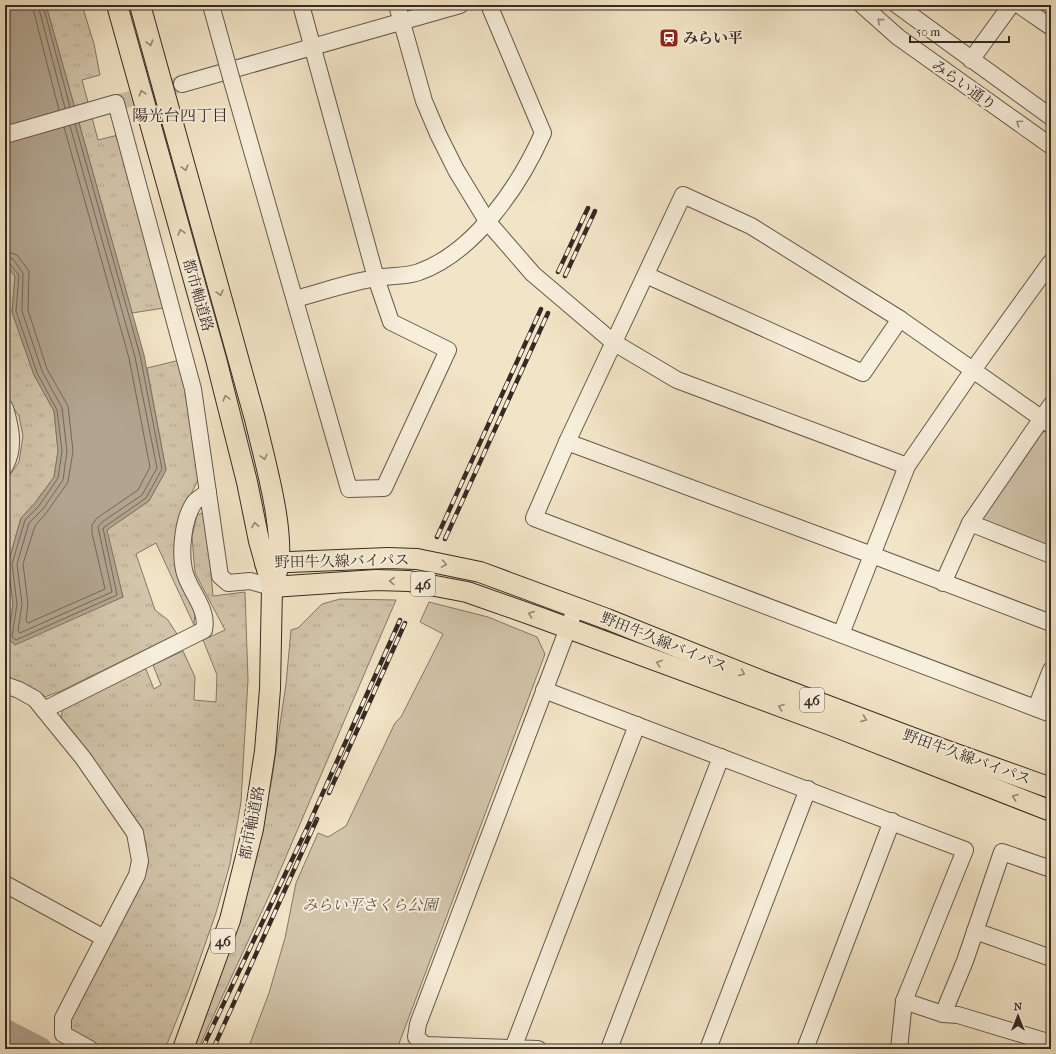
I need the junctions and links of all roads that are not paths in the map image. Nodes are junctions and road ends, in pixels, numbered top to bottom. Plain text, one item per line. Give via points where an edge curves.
1 (117, 5) edge
2 (140, 5) edge
3 (211, 5) edge
4 (301, 5) edge
5 (397, 5) edge
6 (460, 5) edge
7 (489, 5) edge
8 (862, 5) edge
9 (897, 5) edge
10 (1012, 5) edge
11 (1019, 5) edge
12 (401, 22) junction
13 (1051, 27) edge
14 (312, 48) junction
15 (971, 60) junction
16 (182, 84) tunnel mouth
17 (1051, 118) edge
18 (5, 135) edge
19 (1051, 146) edge
20 (487, 221) junction
21 (1051, 262) edge
22 (646, 275) junction
23 (376, 278) junction
24 (295, 299) junction
25 (900, 319) junction
26 (613, 342) junction
27 (973, 370) junction
28 (1051, 405) edge
29 (5, 408) edge
30 (1046, 422) edge
31 (567, 442) junction
32 (5, 466) edge
33 (907, 466) junction
34 (208, 492) junction
35 (970, 523) junction
36 (872, 555) junction
37 (1051, 555) edge
38 (272, 562) junction
39 (943, 583) junction
40 (272, 587) junction
41 (576, 607) junction
42 (1051, 623) edge
43 (567, 628) junction
44 (841, 634) junction
45 (1051, 670) edge
46 (5, 685) edge
47 (544, 690) junction
48 (44, 710) junction
49 (1044, 711) edge
50 (637, 725) junction
51 (721, 757) junction
52 (1051, 788) edge
53 (808, 789) junction
54 (1051, 811) edge
55 (892, 821) junction
56 (1051, 869) edge
57 (5, 884) edge
58 (975, 931) junction
59 (104, 938) junction
60 (1051, 958) edge
61 (904, 1001) junction
62 (943, 1014) junction
63 (1051, 1043) edge
64 (513, 1048) junction
65 (90, 1049) edge
66 (183, 1049) edge
67 (538, 1049) edge
68 (609, 1049) edge
69 (708, 1049) edge
70 (805, 1049) edge
71 (899, 1049) edge

38 -> 1 main road, 都市軸道路
2 -> 38 main road, 都市軸道路 via 255,419 270,484 278,538
3 - 24 street, bridge
4 - 14 street
5 - 12 street
6 - 12 street
7 - 20 street via 543,133 515,188
19 -> 8 street, みらい通り via 898,37
9 - 15 street, みらい通り
10 - 15 street
11 - 13 street
12 - 14 street
12 - 20 street via 424,101 438,134
14 - 16 street
14 - 23 street
15 - 17 street, みらい通り
18 - 34 street via 116,103 194,389
20 - 23 street via 448,259 418,273
20 - 26 street via 533,274
21 - 27 street
22 - 25 street via 863,373
22 - 25 street via 683,195 751,226
22 - 26 street
23 - 24 street
23 - 24 street via 391,322 448,350 384,488 349,489
25 - 27 street
26 - 31 street
26 - 33 street via 676,380
27 - 30 street
27 - 33 street
28 - 30 street
29 - 32 street via 12,428 10,458
30 - 35 street
31 - 36 street
31 - 44 street via 534,518
33 - 36 street
34 - 40 street via 220,576 228,582 250,581
34 - 48 street via 194,503 183,528 184,570 206,622 204,630
35 - 37 street
35 - 39 street
36 - 39 street
36 - 44 street
38 - 40 main road, 都市軸道路 / 46
38 -> 41 main road, 野田牛久線バイパス / 46 via 388,558 417,560 480,572
39 - 42 street
43 -> 40 main road, 野田牛久線バイパス / 46 via 467,592 409,581 362,581
40 - 66 main road, 都市軸道路 / 46 via 270,689 265,751 253,829 230,920
41 - 43 street
41 -> 52 main road, 野田牛久線バイパス / 46 via 777,686
43 - 47 street
54 -> 43 main road, 野田牛久線バイパス / 46 via 831,725
44 - 49 street
45 - 49 street
46 - 48 street via 35,699
47 - 50 street
47 - 64 street via 418,1024 416,1037 425,1046
48 - 59 street via 83,758 135,833 140,861 137,875
50 - 51 street
50 - 64 street
51 - 53 street
51 - 68 street
53 - 55 street
53 - 69 street
55 - 61 street via 965,850
55 - 70 street
56 - 58 street via 1002,852
57 - 59 street
58 - 60 street
58 - 62 street
59 - 65 street via 63,1018 63,1034
61 - 62 street
61 - 71 street
62 - 63 street via 958,1015
64 - 67 street

